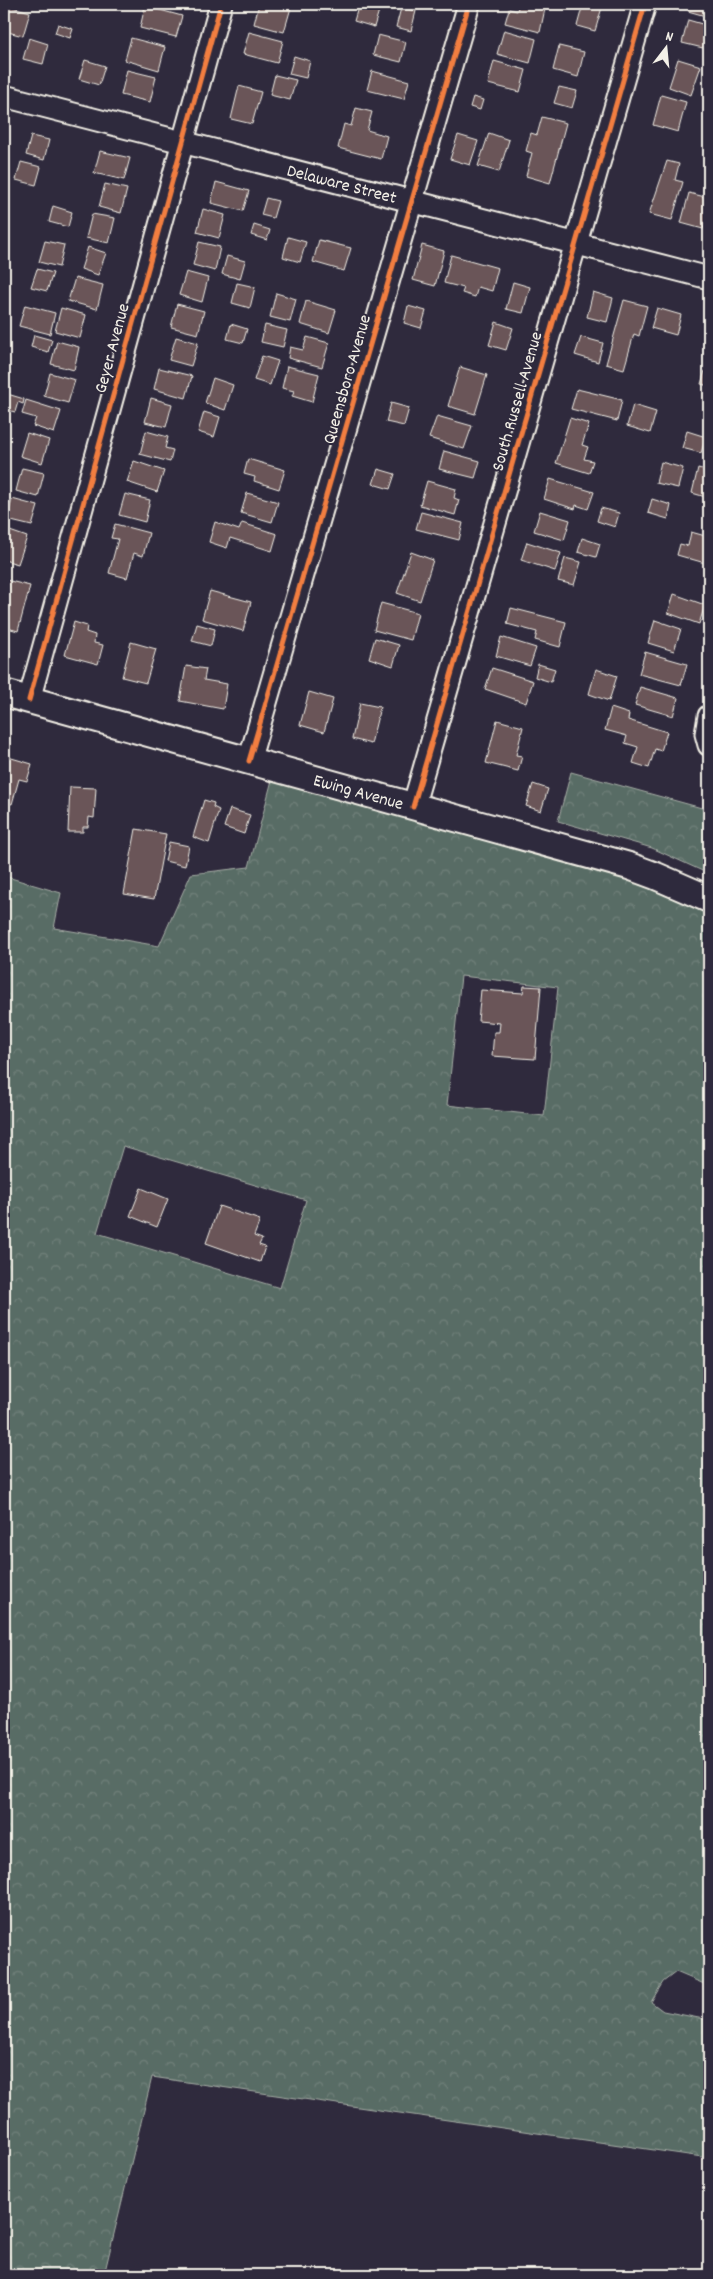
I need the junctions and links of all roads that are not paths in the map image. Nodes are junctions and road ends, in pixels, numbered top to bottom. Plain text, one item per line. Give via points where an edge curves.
1 (221, 4) edge
2 (469, 4) edge
3 (645, 4) edge
4 (4, 96) edge
5 (182, 144) junction
6 (411, 202) junction
7 (577, 244) junction
8 (709, 278) edge
9 (4, 693) edge
10 (29, 700) junction
11 (709, 716) edge
12 (708, 744) edge
13 (249, 761) junction
14 (413, 806) junction
15 (709, 899) edge

1 - 5 street, Geyer Avenue
2 - 6 street, Queensboro Avenue
3 - 7 street, South Russell Avenue
4 - 5 street, Delaware Street
5 - 6 street, Delaware Street
5 - 10 street, Geyer Avenue
6 - 7 street, Delaware Street
6 - 13 street, Queensboro Avenue
7 - 8 street, Delaware Street
7 - 14 street, South Russell Avenue
9 - 10 street, Ewing Avenue
10 - 13 street, Ewing Avenue
11 - 12 street
13 - 14 street, Ewing Avenue
14 - 15 street, Ewing Avenue via 628,866

